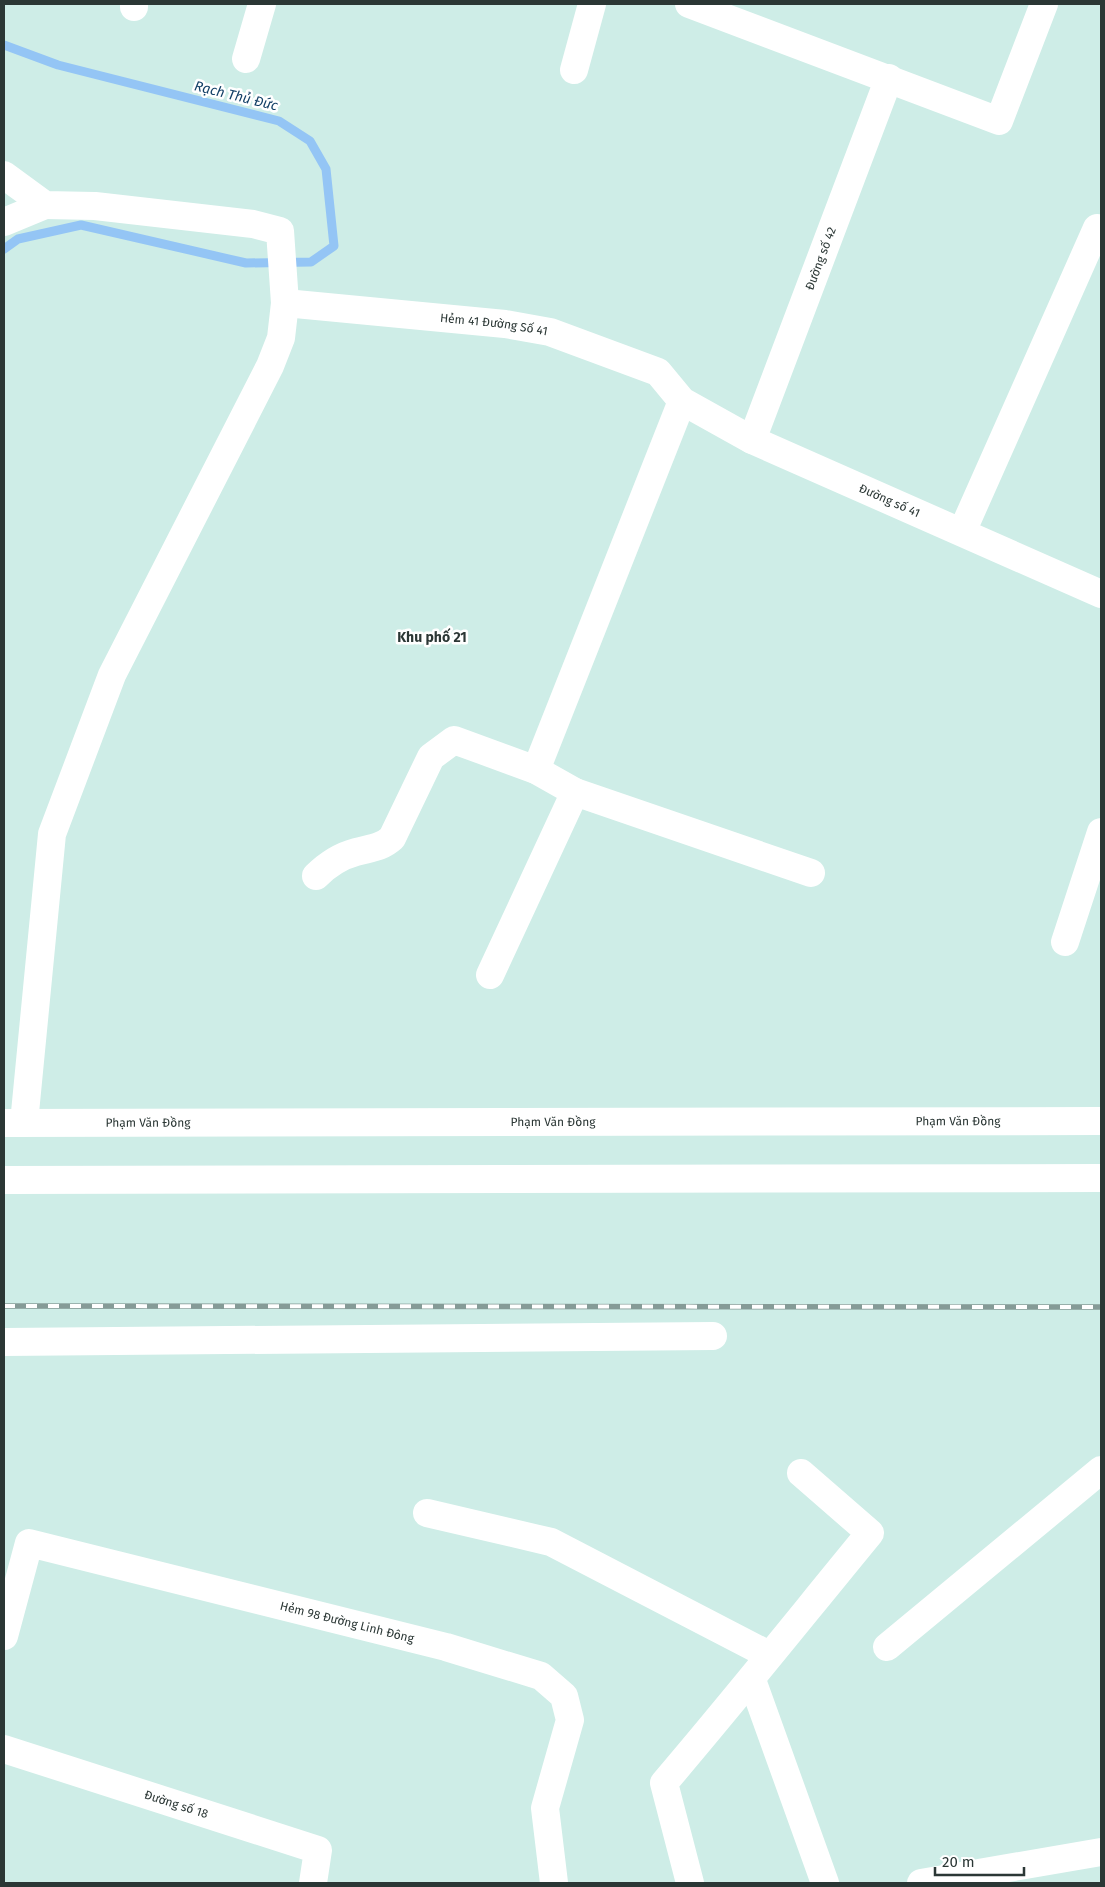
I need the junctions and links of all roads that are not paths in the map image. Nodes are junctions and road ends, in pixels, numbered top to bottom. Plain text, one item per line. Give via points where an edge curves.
1 (262, 4) edge
2 (592, 4) edge
3 (689, 4) edge
4 (1044, 4) edge
5 (246, 59) dead end
6 (574, 70) dead end
7 (889, 78) junction
8 (4, 175) edge
9 (45, 205) junction
10 (4, 222) edge
11 (1097, 228) dead end
12 (285, 303) junction
13 (682, 401) junction
14 (752, 440) junction
15 (962, 532) junction
16 (1101, 594) edge
17 (536, 770) junction
18 (575, 792) junction
19 (1101, 832) edge
20 (811, 873) dead end
21 (316, 876) dead end
22 (1066, 942) dead end
23 (490, 975) dead end
24 (1101, 1121) edge
25 (14, 1123) edge
26 (1101, 1178) edge
27 (4, 1180) edge
28 (713, 1336) dead end
29 (4, 1342) edge
30 (1101, 1470) edge
31 (801, 1473) dead end
32 (427, 1513) dead end
33 (4, 1636) edge
34 (887, 1647) dead end
35 (769, 1655) junction
36 (752, 1680) junction
37 (4, 1749) edge
38 (1101, 1852) edge
39 (313, 1883) edge
40 (554, 1883) edge
41 (690, 1883) edge
42 (824, 1883) edge
43 (921, 1883) edge

1 - 5 main road
2 - 6 main road
3 - 7 main road
4 - 7 main road via 999,121
7 - 14 main road, Đường số 42
8 - 9 main road
9 - 10 main road
9 - 12 main road via 253,224 280,231
11 - 15 main road
12 - 13 main road, Hẻm 41 Đường Số 41 via 505,324 550,332 658,372
12 - 25 main road via 281,338 270,366 112,676 52,834
13 - 14 main road, Đường số 41
13 - 17 main road
14 - 15 main road, Đường số 41
15 - 16 main road, Đường số 41
17 - 18 main road
17 - 21 main road via 454,740 431,757 392,838 384,846 354,852 327,866
18 - 20 main road
18 - 23 main road
19 - 22 main road
24 - 25 main road, Phạm Văn Đồng
26 - 27 main road
28 - 29 main road
30 - 34 main road
31 - 35 main road via 870,1534
32 - 35 main road via 550,1542
33 - 40 main road, Hẻm 98 Đường Linh Đông via 29,1543 446,1647 541,1676 564,1696 570,1720 545,1808
35 - 36 main road
36 - 41 main road via 664,1784
36 - 42 main road
37 - 39 main road, Đường số 18 via 318,1850
38 - 43 main road

